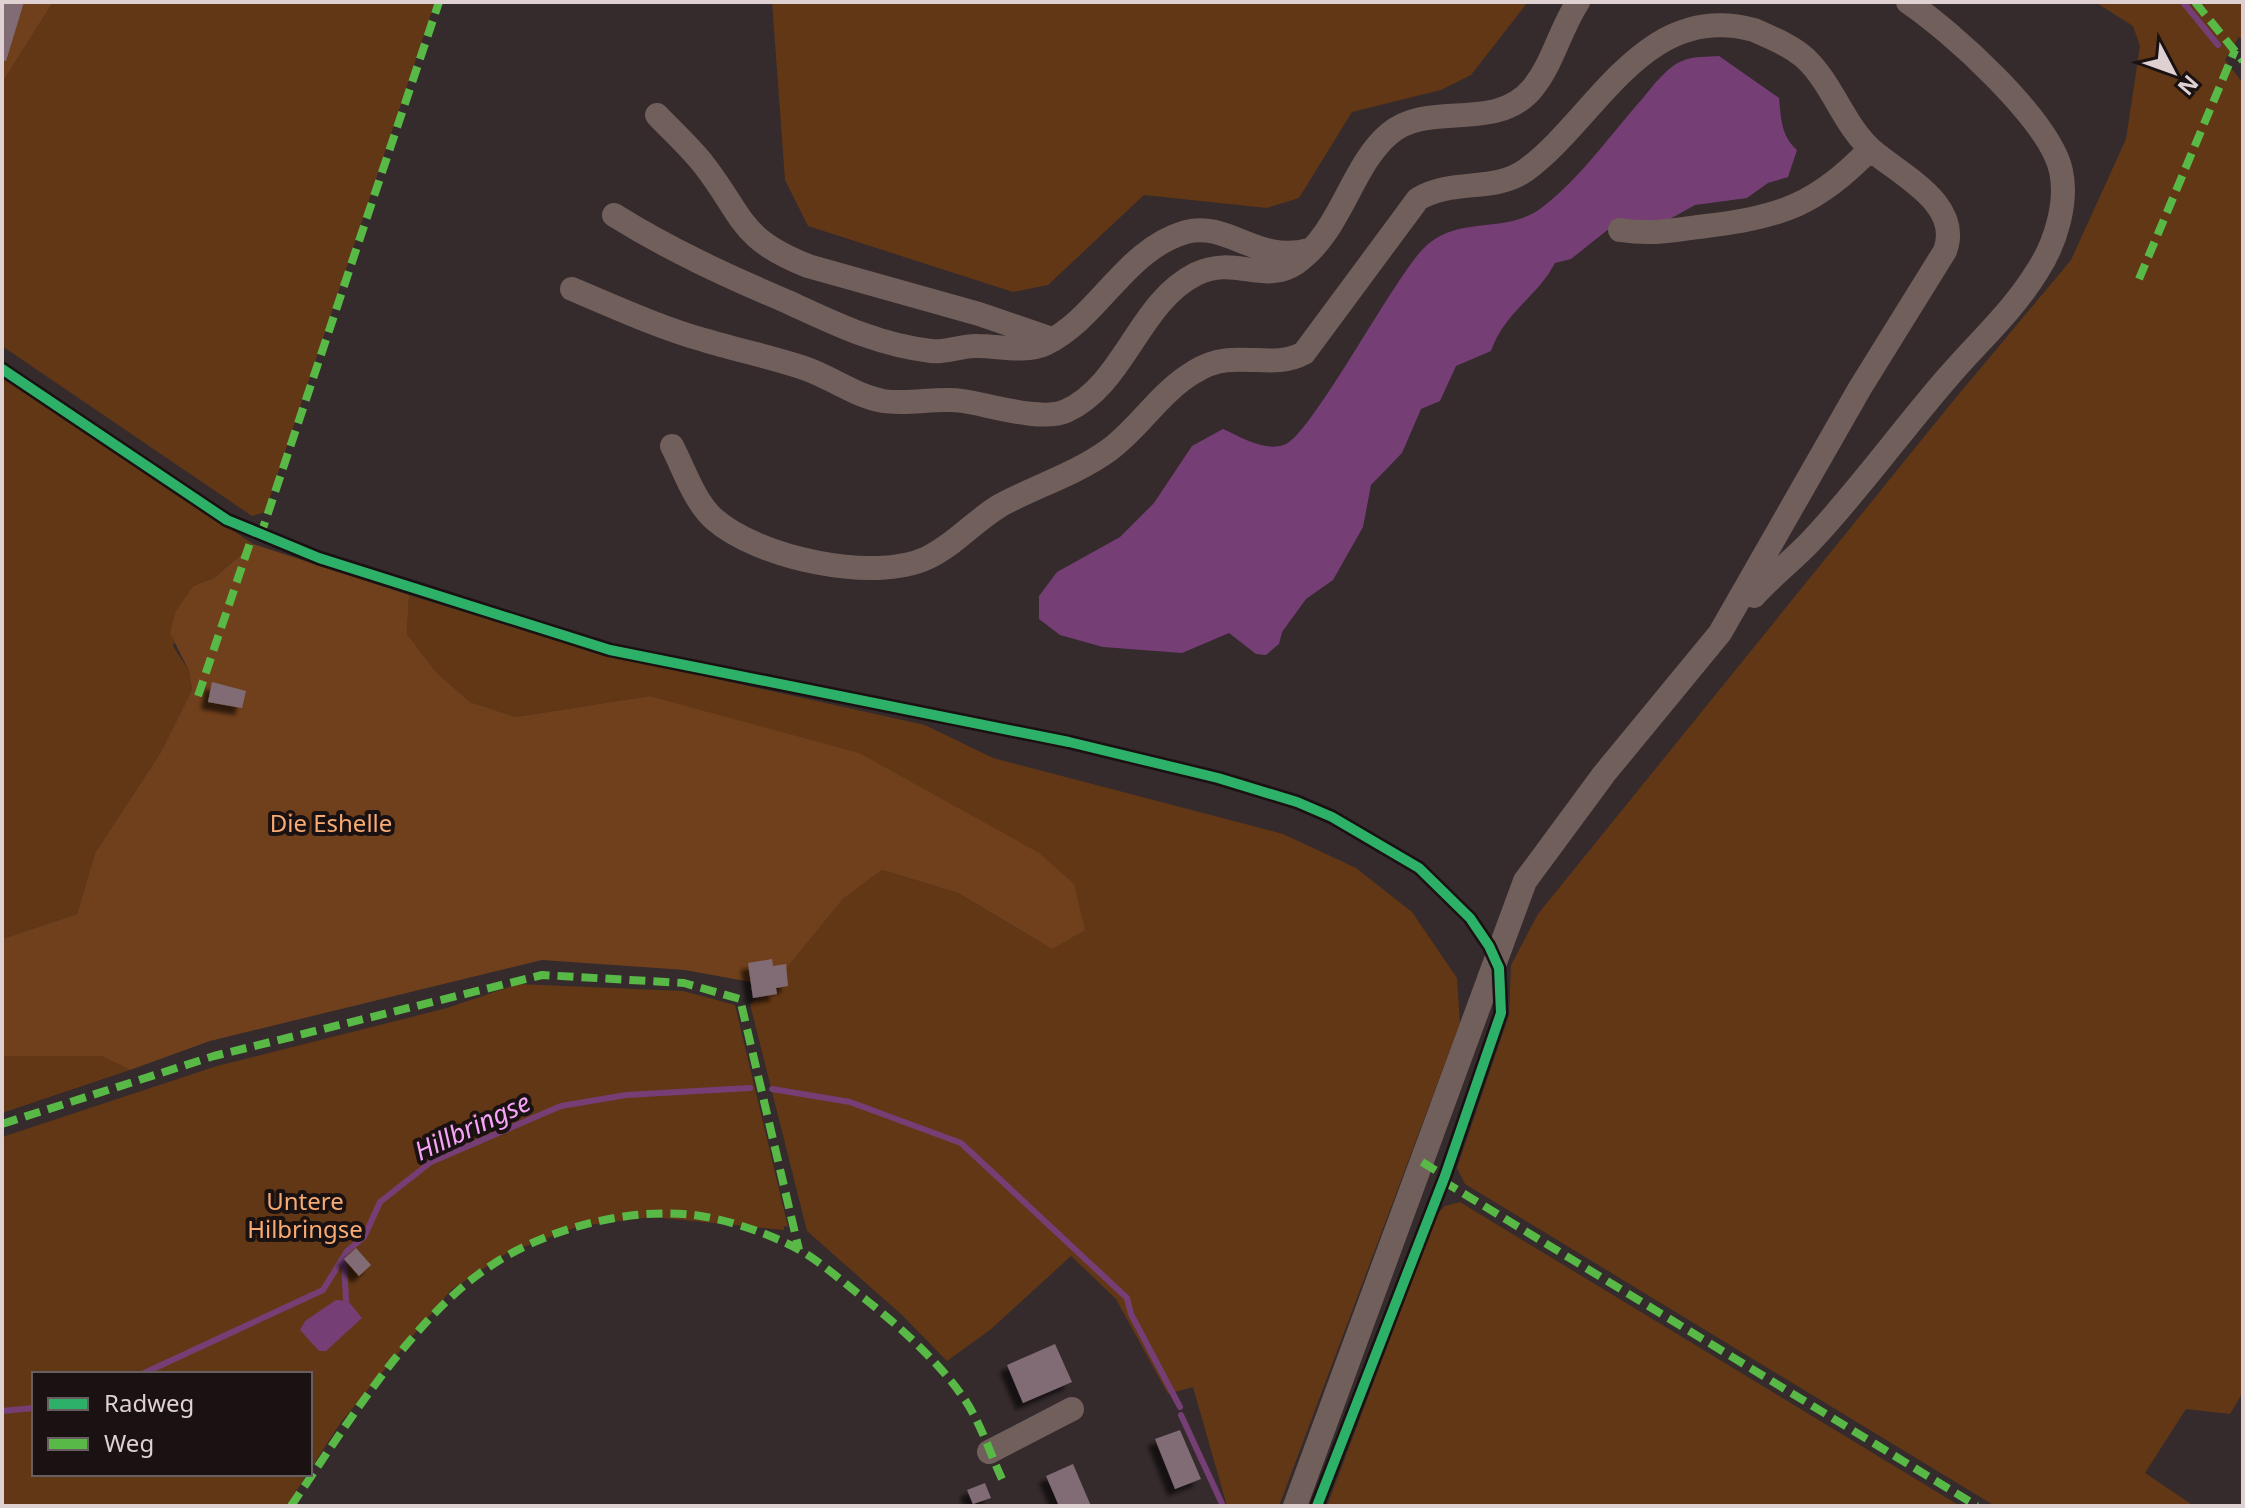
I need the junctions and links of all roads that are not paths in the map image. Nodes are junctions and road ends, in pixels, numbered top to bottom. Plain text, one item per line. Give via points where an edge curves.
1 (1578, 2) edge
2 (1908, 2) edge
3 (657, 115) dead end
4 (1870, 149) junction
5 (614, 215) dead end
6 (1620, 230) dead end
7 (1311, 250) junction
8 (572, 289) dead end
9 (1052, 339) junction
10 (672, 446) dead end
11 (1720, 633) junction
12 (1072, 1409) dead end
13 (989, 1452) dead end
14 (1295, 1506) edge

1 - 7 lane via 1531,90 1480,115 1425,120 1389,133
2 - 11 lane via 1960,42 2050,144 2061,173 2054,238 2038,271 2004,316 1810,542
3 - 9 lane via 705,166 742,225 782,255
4 - 6 lane via 1822,194 1766,218 1665,234
4 - 10 lane via 1826,83 1794,50 1729,18 1700,18 1667,30 1625,60 1527,169 1498,182 1435,189 1418,199 1304,353 1280,361 1221,359 1194,372 1110,448 996,508 929,558 899,569 827,565 742,536 714,519
4 - 11 lane via 1932,198 1950,226 1950,238
5 - 9 lane via 700,265 882,343 936,352 966,345 1024,349
7 - 8 lane via 1277,273 1229,265 1196,274 1165,298 1090,393 1066,411 1047,414 960,401 882,401 803,367 701,340
7 - 9 lane via 1267,253 1204,229 1175,236 1149,249
11 - 14 lane via 1604,774 1525,881
12 - 13 lane

